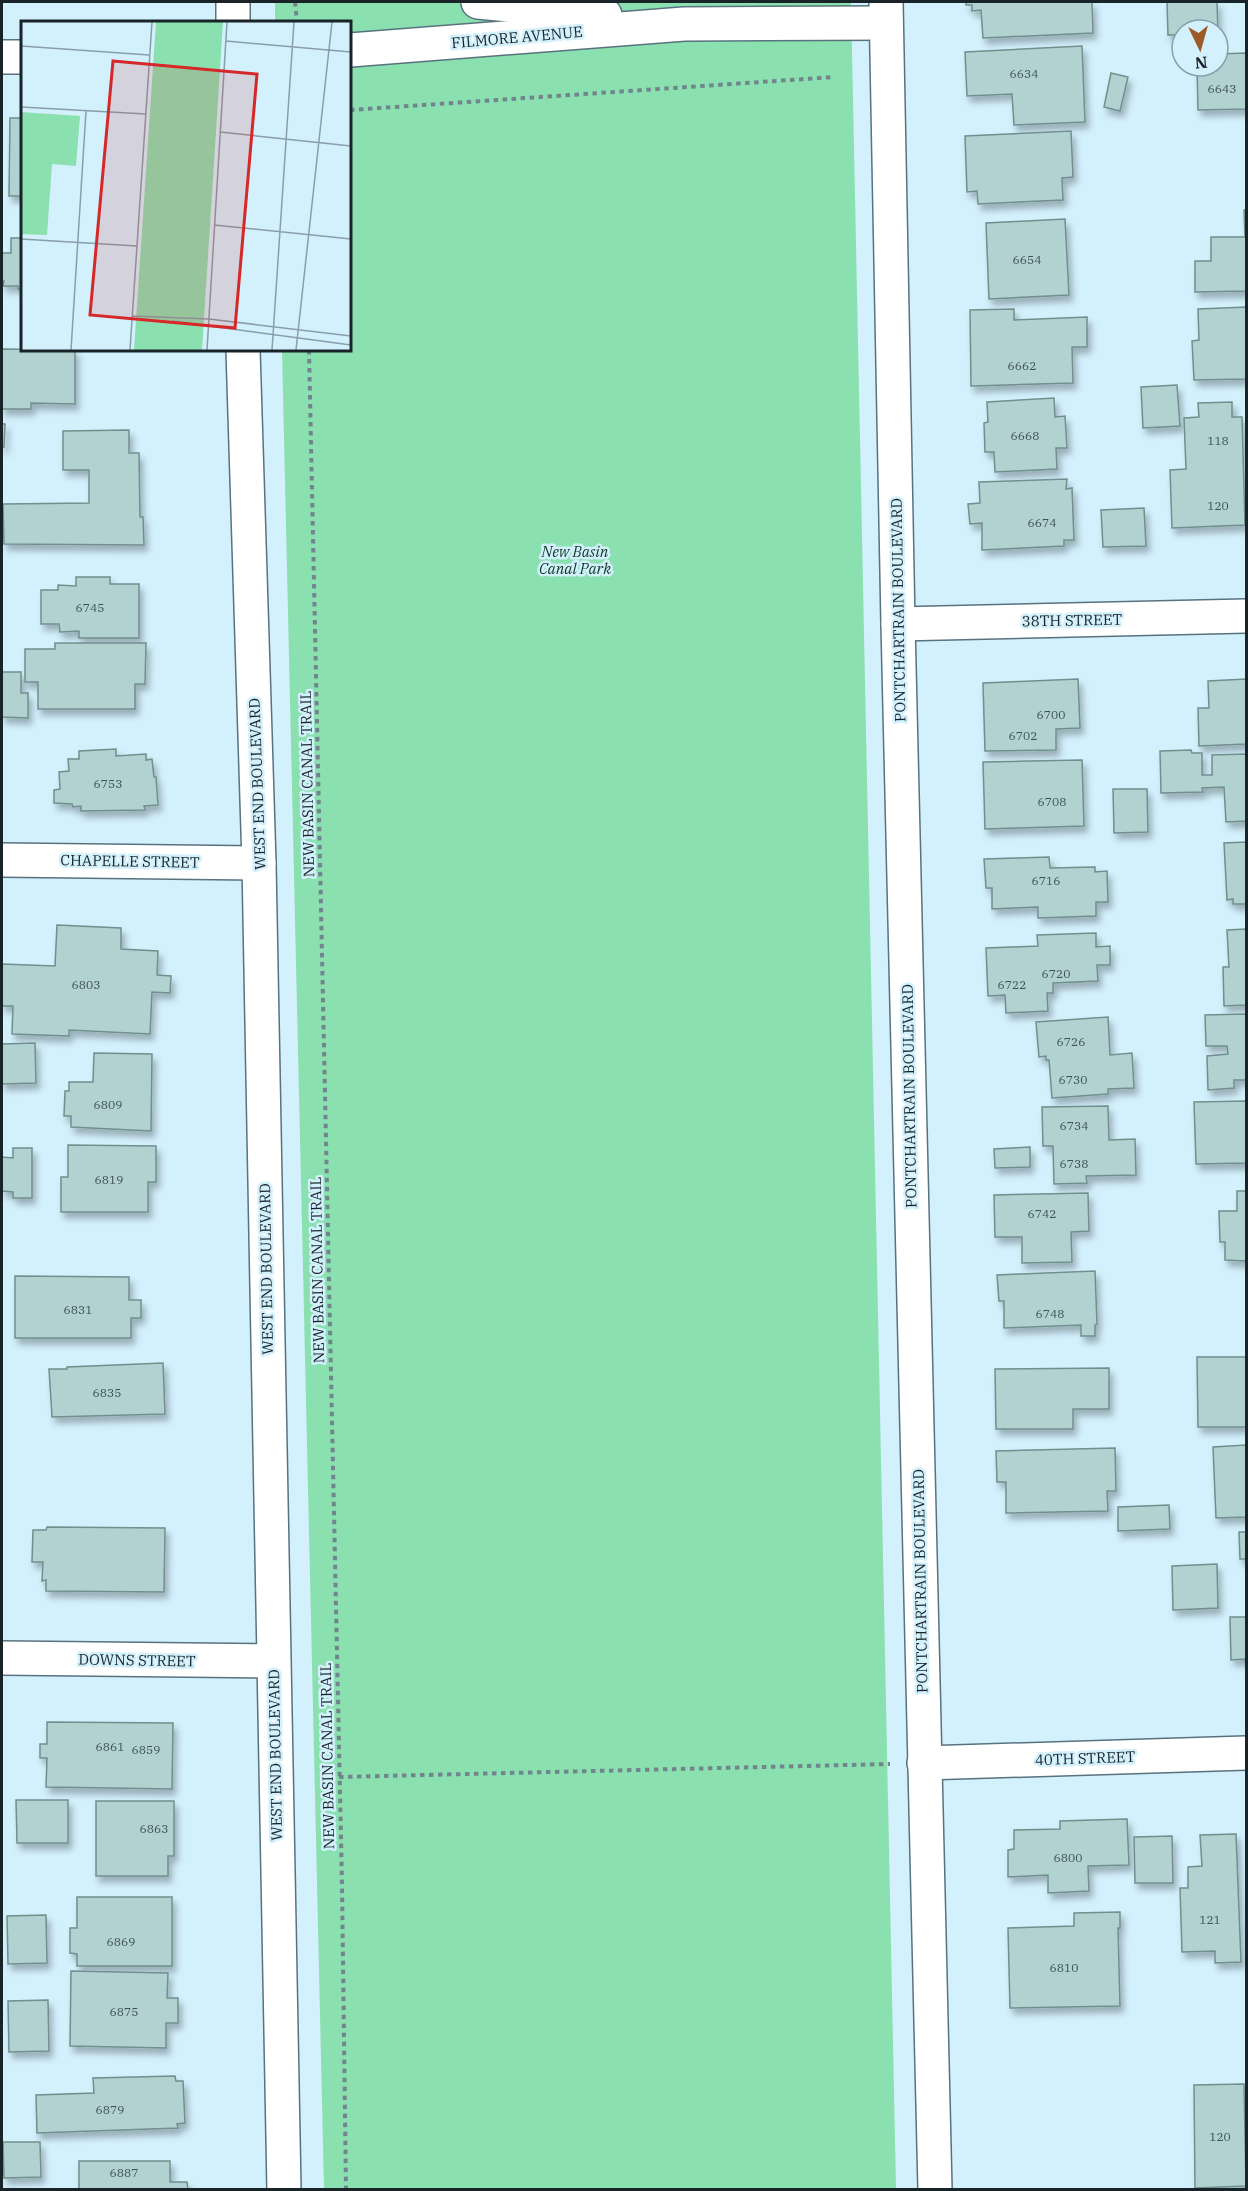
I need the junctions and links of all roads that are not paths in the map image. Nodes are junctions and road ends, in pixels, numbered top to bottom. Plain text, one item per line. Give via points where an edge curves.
1 (233, 2) edge
2 (478, 2) edge
3 (886, 12) edge
4 (233, 21) edge
5 (684, 24) junction
6 (351, 50) edge
7 (2, 57) edge
8 (21, 57) edge
9 (243, 351) edge
10 (1246, 616) edge
11 (898, 624) junction
12 (2, 860) edge
13 (259, 863) junction
14 (2, 1658) edge
15 (273, 1661) junction
16 (1246, 1753) edge
17 (924, 1764) junction
18 (284, 2190) edge
19 (935, 2190) edge

1 - 4 main road
2 - 5 main road, FILMORE AVENUE
3 - 5 main road, FILMORE AVENUE
3 - 11 main road, PONTCHARTRAIN BOULEVARD
5 - 6 main road, FILMORE AVENUE
7 - 8 main road
9 - 13 main road, WEST END BOULEVARD
10 - 11 main road, 38TH STREET
11 - 17 main road, PONTCHARTRAIN BOULEVARD
12 - 13 main road, CHAPELLE STREET
13 - 15 main road, WEST END BOULEVARD
14 - 15 main road, DOWNS STREET
15 - 18 main road, WEST END BOULEVARD
16 - 17 main road, 40TH STREET
17 - 19 main road, PONTCHARTRAIN BOULEVARD

